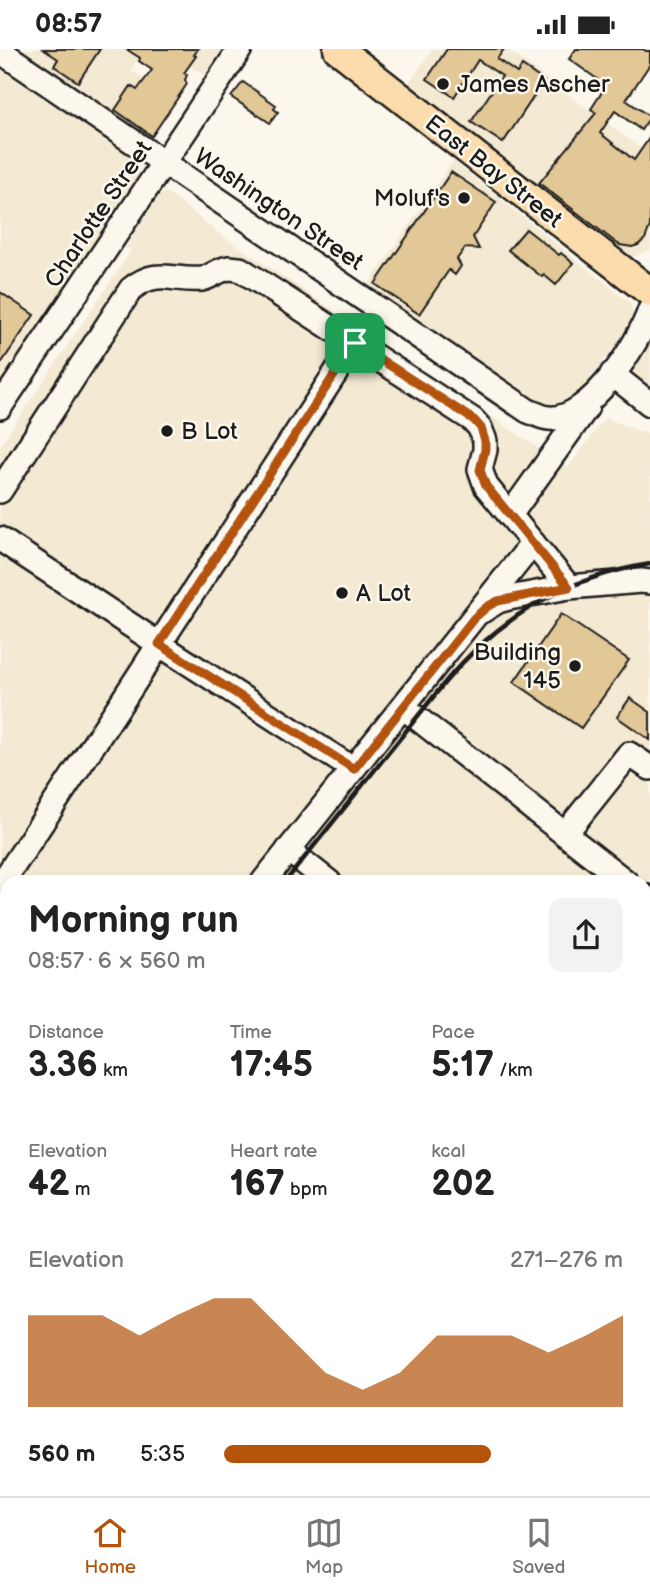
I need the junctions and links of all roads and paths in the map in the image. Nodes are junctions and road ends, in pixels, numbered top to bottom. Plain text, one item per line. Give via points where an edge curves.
1 (240, 49) edge
2 (338, 49) edge
3 (0, 51) edge
4 (164, 163) junction
5 (650, 292) edge
6 (650, 310) edge
7 (355, 343) junction
8 (612, 374) junction
9 (593, 399) junction
10 (650, 404) edge
11 (0, 408) edge
12 (0, 491) edge
13 (510, 516) junction
14 (0, 539) edge
15 (533, 543) junction
16 (650, 582) edge
17 (569, 587) junction
18 (474, 618) junction
19 (159, 644) junction
20 (403, 707) junction
21 (650, 768) edge
22 (354, 769) junction
23 (565, 834) junction
24 (288, 850) junction
25 (7, 875) edge
26 (268, 875) edge
27 (320, 875) edge
28 (609, 875) edge

1 - 4 street, Charlotte Street
2 - 5 main road, East Bay Street
3 - 4 street, Washington Street
4 - 9 street, Washington Street via 528,411 556,418
4 - 11 street, Charlotte Street
6 - 8 street via 633,346
7 - 12 street via 240,269 228,268 208,278 160,276 141,281 131,289
7 - 13 street via 474,420 485,441 481,475
7 - 19 street
8 - 9 street
8 - 10 street
9 - 13 street
13 - 15 street
14 - 19 street
15 - 17 street
15 - 18 street
16 - 17 street
17 - 18 street via 498,601
18 - 20 street
19 - 22 street
19 - 25 street
20 - 22 street
20 - 23 street
21 - 23 street via 629,754
22 - 24 street
23 - 28 street
24 - 26 street
24 - 27 street

